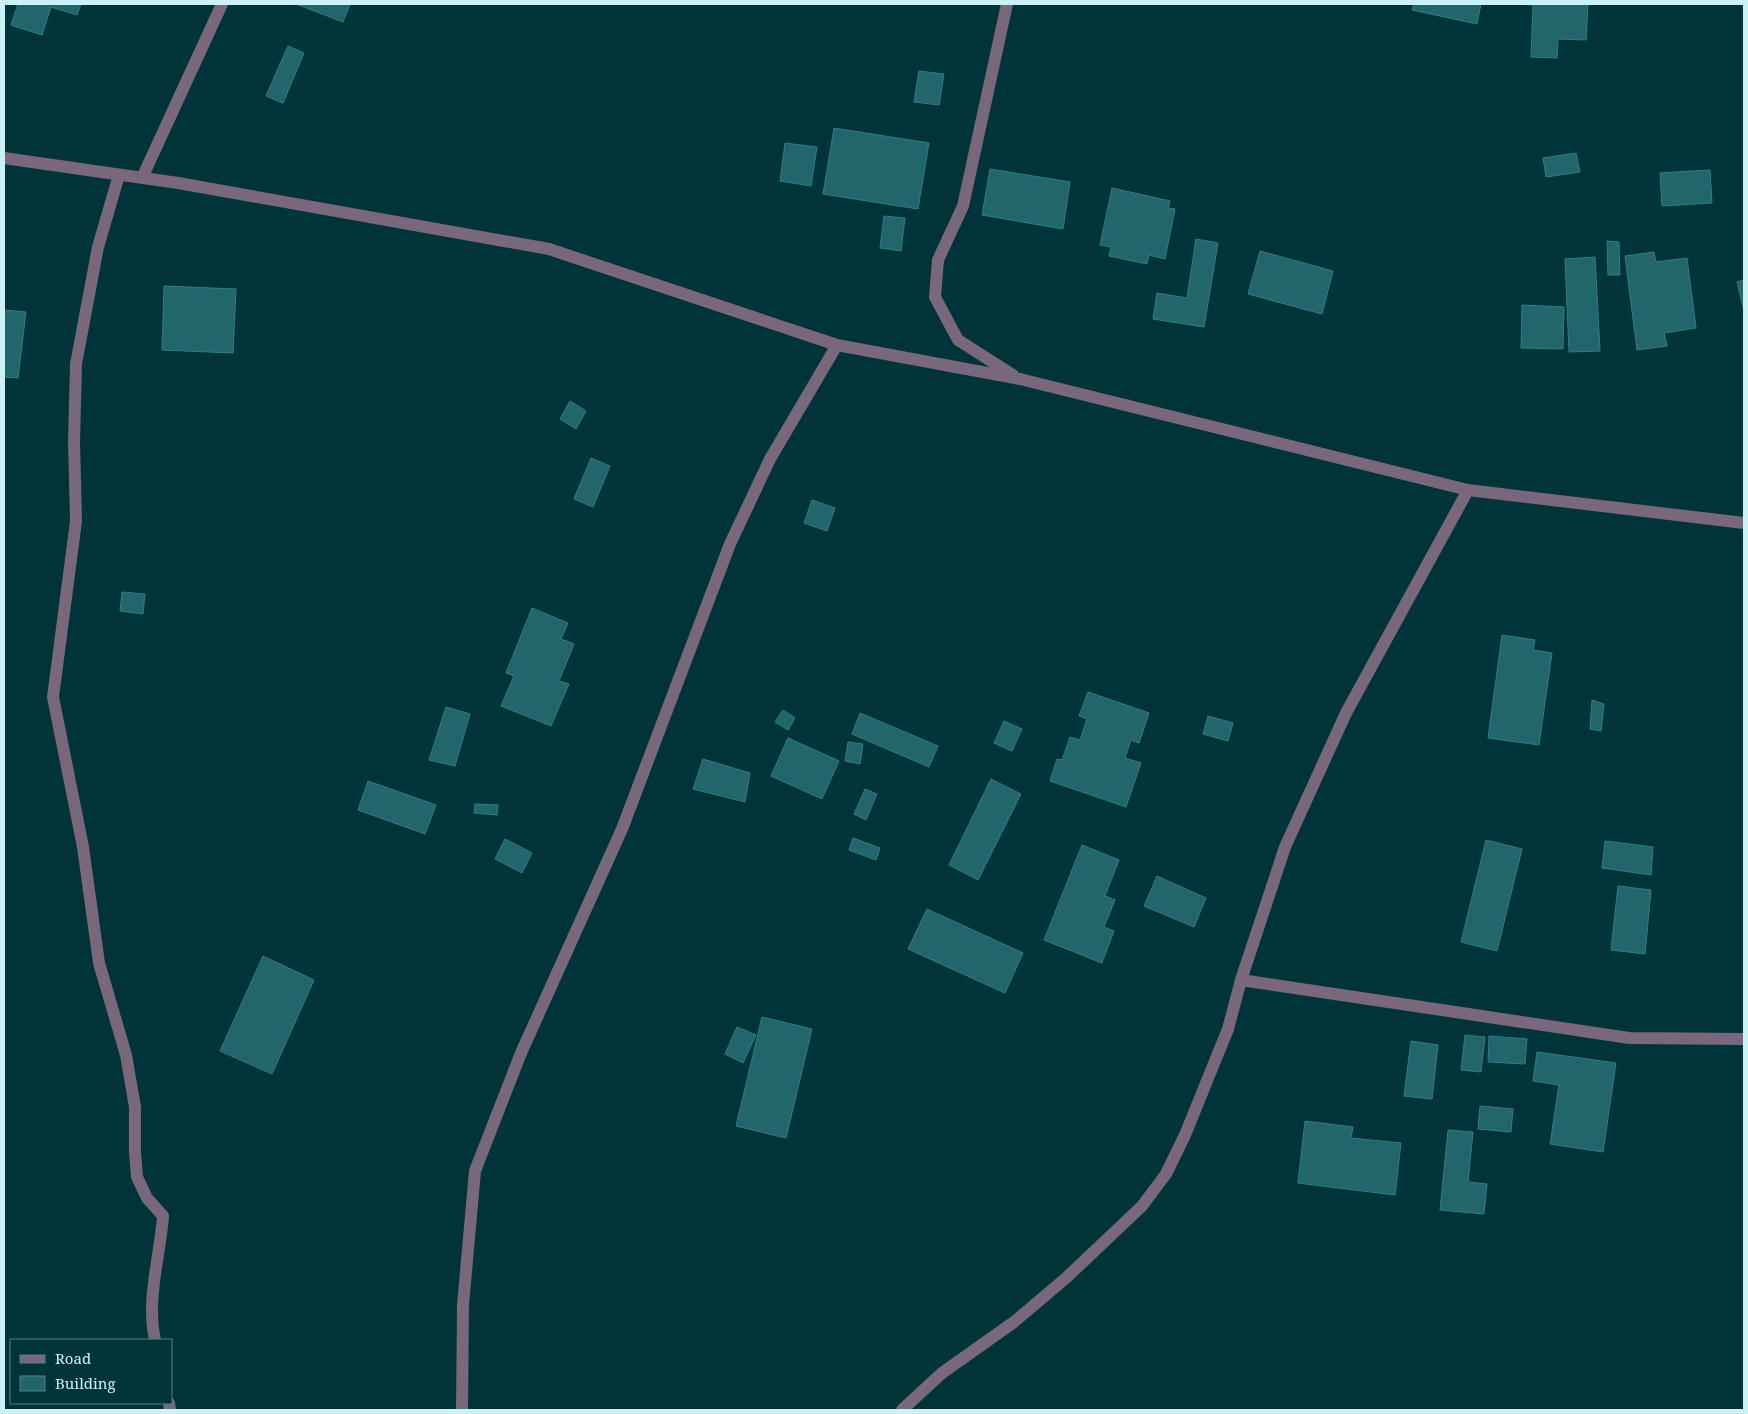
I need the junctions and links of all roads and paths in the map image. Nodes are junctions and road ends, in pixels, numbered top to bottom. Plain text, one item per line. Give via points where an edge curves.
1 (222, 4) edge
2 (1007, 4) edge
3 (4, 158) edge
4 (119, 175) junction
5 (142, 178) junction
6 (838, 345) junction
7 (1020, 379) junction
8 (1468, 490) junction
9 (1744, 523) edge
10 (1241, 980) junction
11 (1744, 1039) edge
12 (155, 1339) edge
13 (462, 1410) edge
14 (902, 1410) edge

1 - 5 street
2 - 7 street via 963,206 938,260 935,297 958,340
3 - 4 street
4 - 5 street
4 - 12 street via 98,247 76,364 76,521 53,697 83,848 99,963 128,1064 135,1107 136,1177 147,1198 163,1216 155,1268 152,1324
5 - 6 street via 549,249
6 - 7 street
6 - 13 street via 770,459 730,544 622,829 521,1053 475,1171 463,1306
7 - 8 street
8 - 9 street
8 - 10 street via 1346,713 1285,847
10 - 11 street via 1629,1038
10 - 14 street via 1228,1029 1185,1135 1166,1174 1142,1206 1066,1278 1014,1322 942,1373

